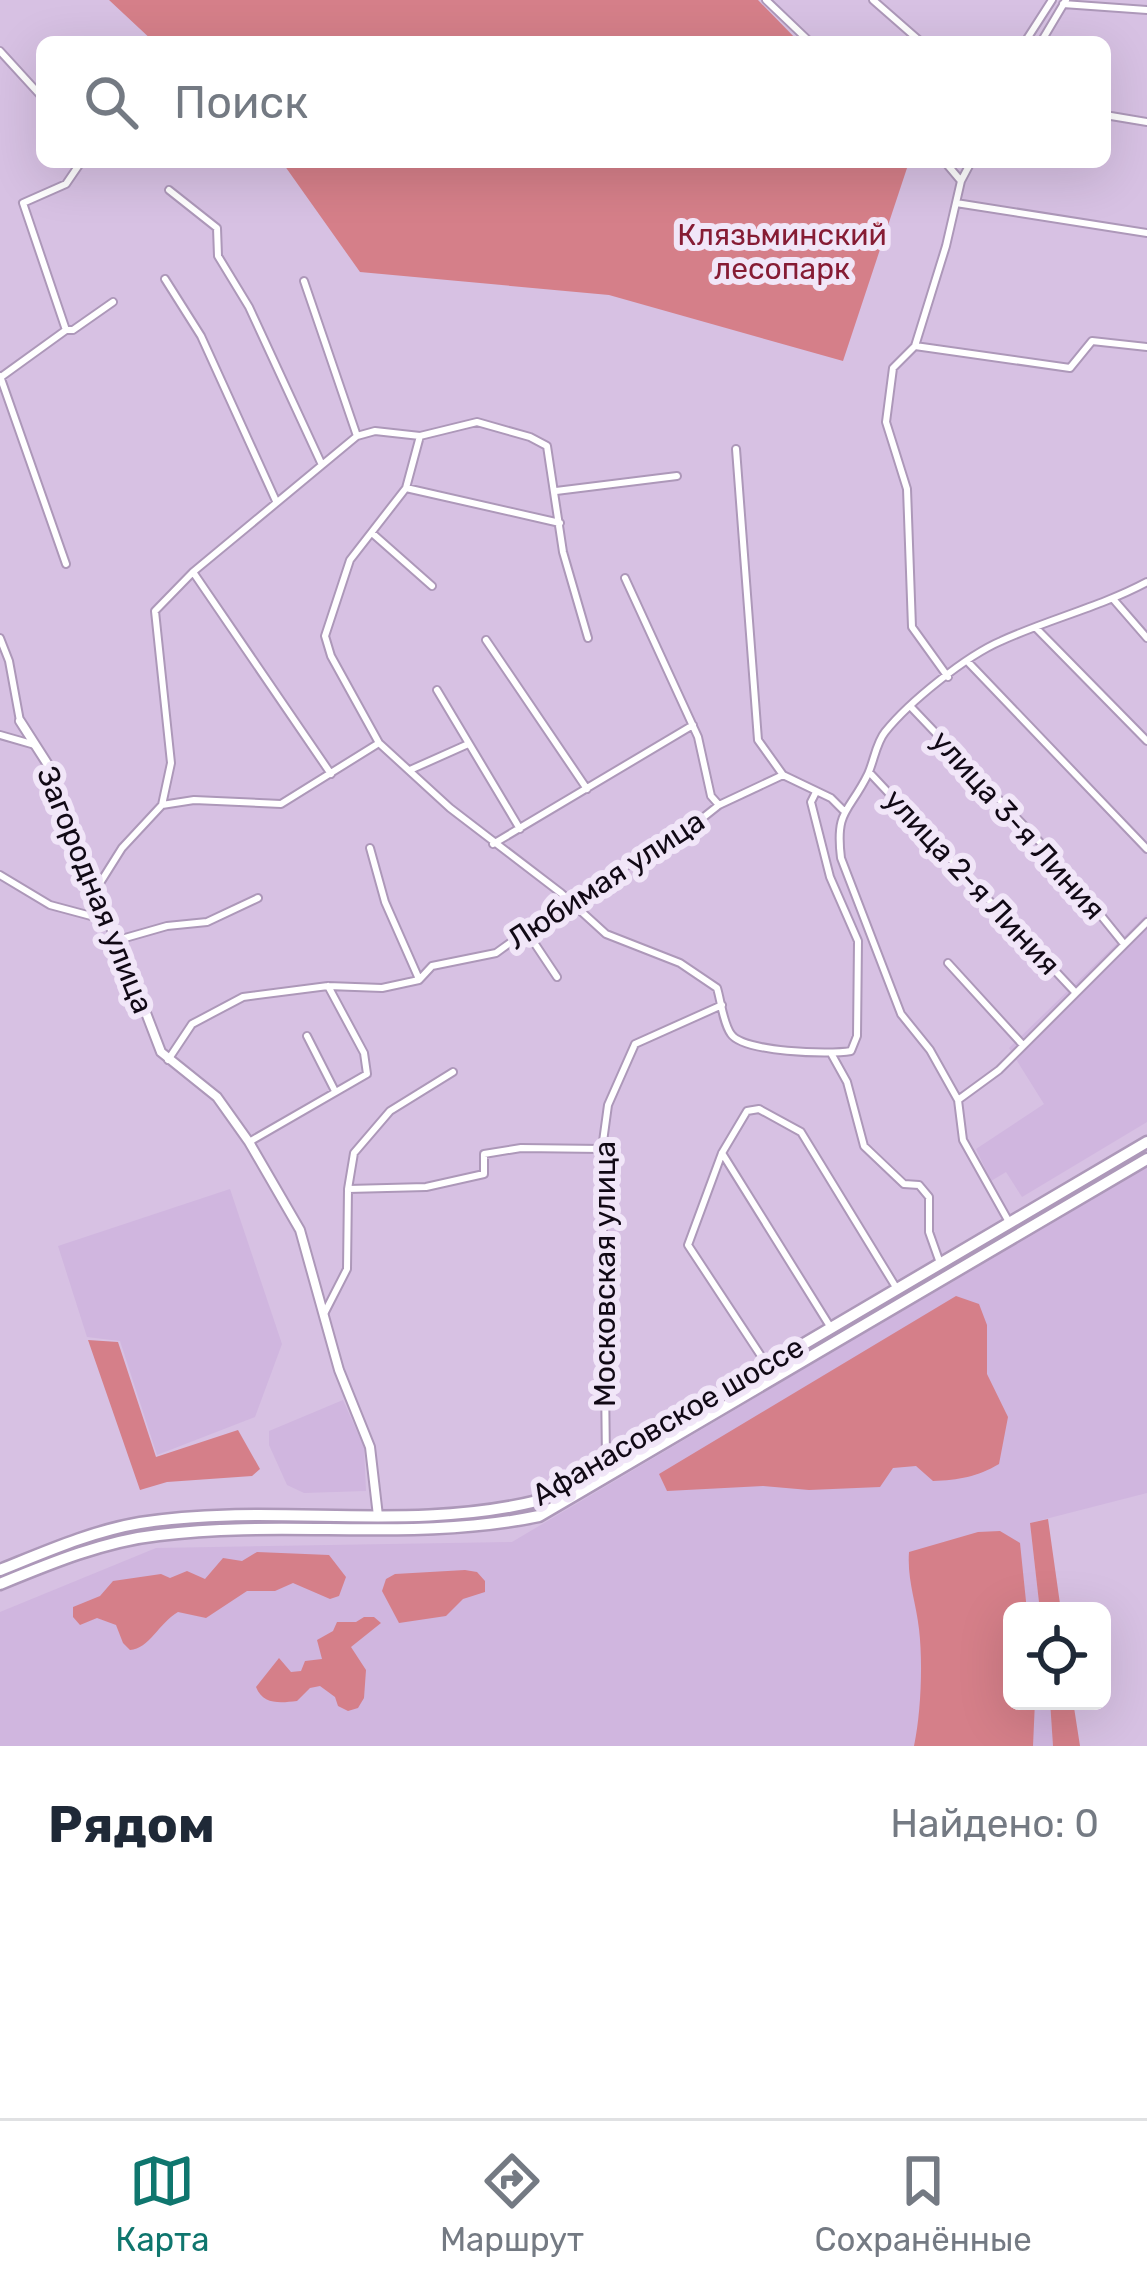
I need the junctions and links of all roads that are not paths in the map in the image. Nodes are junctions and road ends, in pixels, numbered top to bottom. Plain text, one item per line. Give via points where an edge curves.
1 (766, 0) edge
2 (873, 0) edge
3 (1052, 0) edge
4 (1065, 2) edge
5 (1147, 10) edge
6 (804, 36) edge
7 (914, 36) edge
8 (1029, 36) edge
9 (1045, 36) edge
10 (0, 51) edge
11 (36, 90) edge
12 (1111, 116) edge
13 (1147, 122) edge
14 (77, 168) edge
15 (950, 168) edge
16 (968, 168) edge
17 (961, 181) junction
18 (169, 190) dead end
19 (956, 203) junction
20 (1147, 233) edge
21 (164, 279) dead end
22 (304, 280) dead end
23 (113, 302) dead end
24 (66, 330) junction
25 (915, 346) junction
26 (1147, 347) edge
27 (0, 377) edge
28 (357, 436) junction
29 (420, 436) junction
30 (736, 449) dead end
31 (322, 465) junction
32 (677, 476) dead end
33 (406, 488) junction
34 (556, 491) junction
35 (276, 501) junction
36 (562, 523) junction
37 (372, 533) junction
38 (66, 564) dead end
39 (193, 572) junction
40 (625, 578) dead end
41 (1147, 582) edge
42 (432, 586) dead end
43 (1114, 600) junction
44 (1037, 629) junction
45 (0, 638) edge
46 (587, 638) dead end
47 (1147, 638) edge
48 (486, 640) dead end
49 (968, 662) junction
50 (948, 677) junction
51 (436, 690) dead end
52 (911, 707) junction
53 (20, 722) joint
54 (693, 724) junction
55 (0, 735) edge
56 (1147, 741) edge
57 (379, 743) junction
58 (35, 745) junction
59 (466, 745) junction
60 (410, 770) junction
61 (869, 772) junction
62 (331, 774) junction
63 (783, 775) junction
64 (586, 789) junction
65 (816, 792) junction
66 (162, 805) junction
67 (719, 805) junction
68 (843, 810) junction
69 (520, 829) junction
70 (493, 844) junction
71 (370, 848) dead end
72 (1147, 849) edge
73 (0, 875) edge
74 (93, 892) junction
75 (258, 898) dead end
76 (568, 901) junction
77 (106, 920) junction
78 (1147, 922) edge
79 (527, 932) junction
80 (118, 940) junction
81 (1124, 944) junction
82 (948, 962) dead end
83 (556, 977) dead end
84 (419, 980) junction
85 (328, 986) junction
86 (1075, 992) junction
87 (722, 1005) junction
88 (308, 1036) dead end
89 (1022, 1044) junction
90 (832, 1054) junction
91 (168, 1060) junction
92 (454, 1072) dead end
93 (335, 1091) junction
94 (958, 1100) junction
95 (249, 1142) junction
96 (1147, 1142) edge
97 (602, 1149) junction
98 (722, 1154) junction
99 (1147, 1159) edge
100 (348, 1189) junction
101 (1009, 1222) junction
102 (940, 1263) junction
103 (897, 1289) junction
104 (325, 1312) junction
105 (831, 1328) junction
106 (767, 1366) junction
107 (606, 1462) junction
108 (378, 1516) junction
109 (0, 1570) edge
110 (0, 1584) edge

1 - 6 street
2 - 7 street
3 - 8 street
4 - 5 street
4 - 9 street
10 - 11 street
12 - 13 street
14 - 24 street via 66,184 23,202
15 - 17 street
16 - 17 street
17 - 19 street
18 - 31 street via 217,228 218,256
19 - 20 street
19 - 25 street
21 - 35 street via 201,336
22 - 28 street
23 - 24 street
24 - 27 street
25 - 26 street via 1070,368 1092,341
25 - 50 street via 893,368 886,422 907,490 912,627
27 - 38 street
28 - 29 street
28 - 31 street
29 - 33 street
29 - 34 street via 477,422 530,436 547,446
30 - 63 street via 754,724
31 - 35 street
32 - 34 street
33 - 36 street
33 - 37 street
34 - 36 street
35 - 39 street
36 - 46 street
37 - 42 street
37 - 57 street via 350,560 325,636
39 - 62 street
39 - 66 street via 154,618 171,763
40 - 54 street
41 - 43 street
43 - 44 street
43 - 47 street
44 - 49 street
44 - 56 street
45 - 53 street, Загородная улица
48 - 64 street
49 - 50 street
49 - 72 street
50 - 52 street
51 - 59 street
52 - 61 street via 883,735
52 - 81 street, улица 3-я Линия via 1053,856
53 - 58 street, Загородная улица
54 - 64 street
54 - 67 street
55 - 58 street
57 - 60 street
57 - 62 street
58 - 74 street, Загородная улица via 52,771
59 - 60 street
59 - 69 street
60 - 70 street
61 - 68 street
61 - 86 street, улица 2-я Линия
62 - 66 street via 280,804
63 - 65 street
63 - 67 street, Любимая улица
64 - 69 street
65 - 68 street
65 - 90 street via 811,802 830,877 858,941 857,1036 851,1051
66 - 74 street
67 - 76 street, Любимая улица
68 - 94 street via 841,859 902,1014
69 - 70 street
70 - 76 street
71 - 84 street
73 - 77 street via 50,904
74 - 77 street, Загородная улица
75 - 80 street via 207,922
76 - 79 street, Любимая улица
76 - 87 street via 605,934 680,963 717,988
77 - 80 street, Загородная улица
78 - 81 street
79 - 83 street
79 - 84 street, Любимая улица via 496,953 432,966
80 - 91 street, Загородная улица
81 - 86 street
82 - 89 street
84 - 85 street, Любимая улица
85 - 91 street, Любимая улица via 243,997 192,1024
85 - 93 street via 367,1074
86 - 89 street
87 - 90 street via 729,1033 742,1043
87 - 97 street, Московская улица via 635,1044 608,1105
88 - 93 street
89 - 94 street
90 - 102 street via 863,1146 929,1197 928,1232
91 - 95 street, Загородная улица via 217,1097
92 - 100 street via 374,1127 354,1153
93 - 95 street
94 - 101 street via 963,1140
95 - 104 street, Загородная улица via 300,1230
96 - 101 main road, Афанасовское шоссе
97 - 100 street via 521,1148 484,1154 484,1174 426,1187
97 - 107 street, Московская улица
98 - 103 street via 752,1109 799,1130
98 - 105 street
98 - 106 street via 688,1245
99 - 110 main road, Афанасовское шоссе via 539,1516 472,1528 160,1534
100 - 104 street via 347,1269
101 - 102 main road, Афанасовское шоссе
102 - 103 main road, Афанасовское шоссе
103 - 105 main road, Афанасовское шоссе
104 - 108 street, Загородная улица via 370,1447
105 - 106 main road, Афанасовское шоссе
106 - 107 main road, Афанасовское шоссе
107 - 108 main road, Афанасовское шоссе via 520,1505
108 - 109 main road, Афанасовское шоссе via 139,1523

